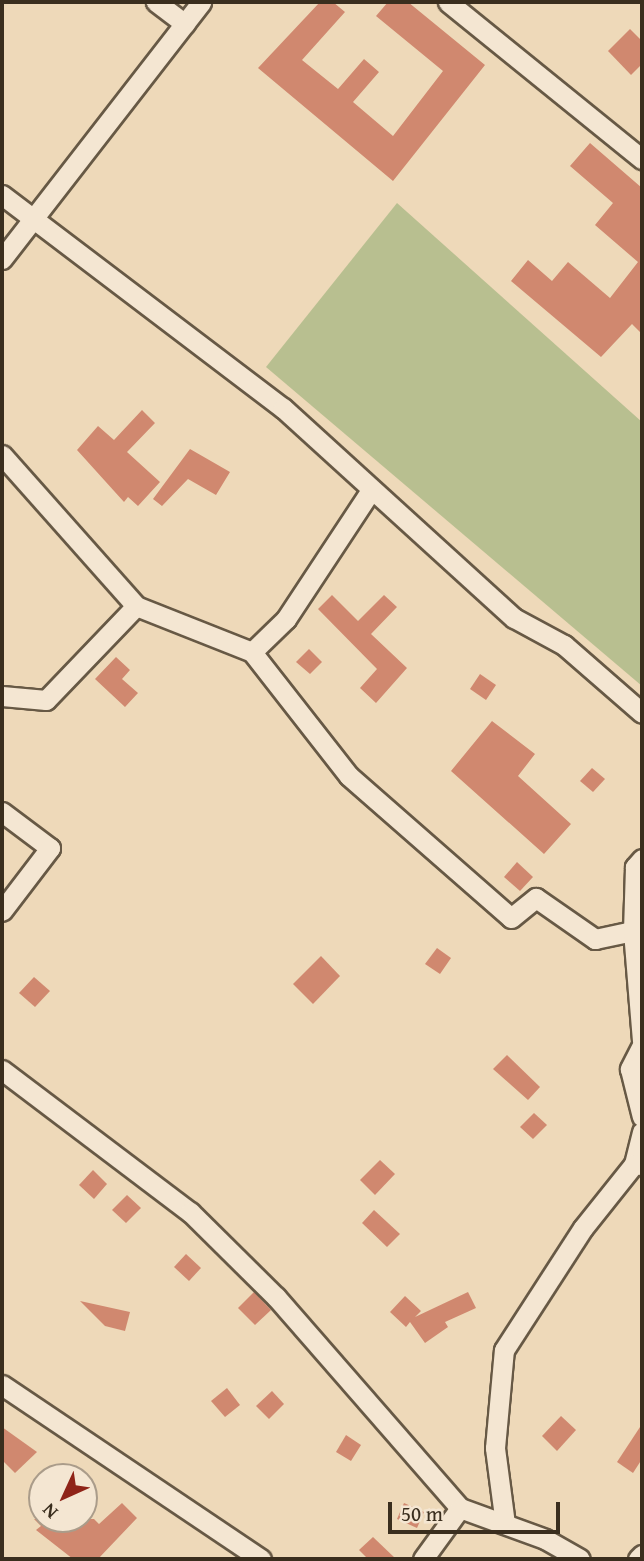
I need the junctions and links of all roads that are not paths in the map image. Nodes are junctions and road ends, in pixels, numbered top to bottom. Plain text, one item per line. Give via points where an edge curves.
1 (156, 2) edge
2 (201, 2) edge
3 (448, 2) edge
4 (185, 24) junction
5 (642, 159) edge
6 (2, 195) edge
7 (30, 222) junction
8 (2, 259) edge
9 (2, 455) edge
10 (371, 490) junction
11 (136, 606) junction
12 (252, 652) junction
13 (2, 696) edge
14 (642, 713) edge
15 (2, 812) edge
16 (642, 859) edge
17 (2, 911) edge
18 (633, 932) junction
19 (642, 1043) edge
20 (2, 1070) edge
21 (642, 1117) edge
22 (642, 1132) edge
23 (638, 1164) edge
24 (2, 1385) edge
25 (460, 1508) junction
26 (505, 1524) junction
27 (642, 1555) edge
28 (261, 1559) edge
29 (423, 1559) edge
30 (580, 1559) edge
31 (638, 1559) edge

1 - 4 street
2 - 4 street
3 - 5 street
4 - 7 street
6 - 7 street
7 - 8 street
7 - 10 street via 283,408
9 - 11 street
10 - 12 street via 286,619
10 - 14 street via 514,618 565,645
11 - 12 street
11 - 13 street via 46,700
12 - 18 street via 349,776 511,918 536,898 595,939
15 - 17 street via 50,848
16 - 18 street via 635,867
18 - 19 street
19 - 21 street via 630,1069
20 - 25 street via 190,1212 276,1297
22 - 23 street
23 - 26 street via 583,1228 504,1350 495,1448
24 - 28 street
25 - 26 street
25 - 29 street
26 - 30 street
27 - 31 street

